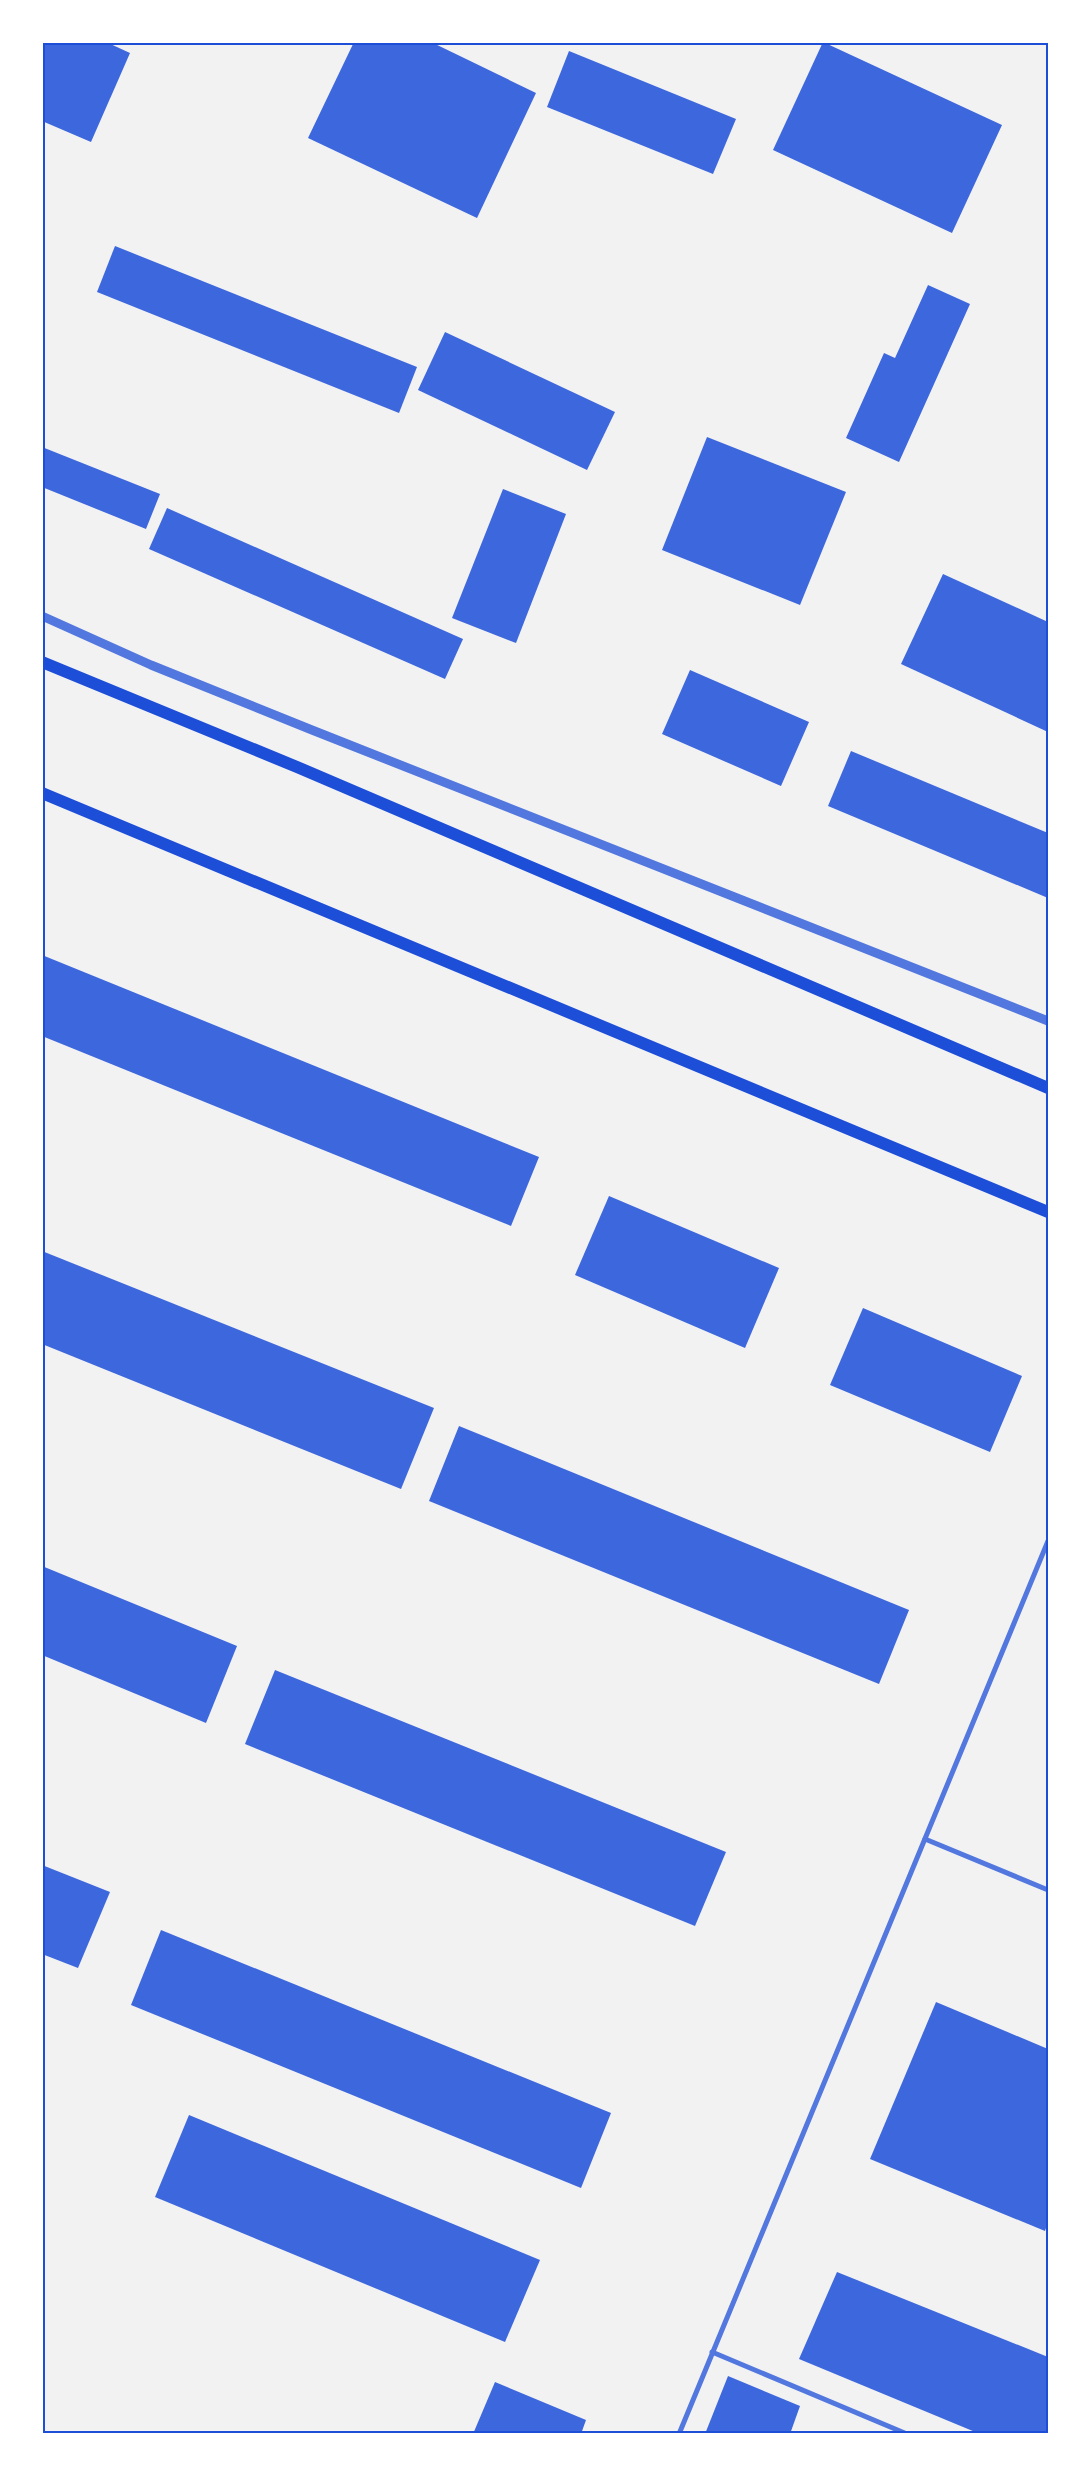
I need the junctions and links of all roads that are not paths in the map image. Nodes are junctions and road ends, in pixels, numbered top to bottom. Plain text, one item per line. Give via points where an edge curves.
1 (42, 616) edge
2 (42, 662) edge
3 (42, 793) edge
4 (1048, 1021) edge
5 (1048, 1088) edge
6 (1048, 1212) edge
7 (1048, 1540) edge
8 (925, 1839) junction
9 (1048, 1890) edge
10 (712, 2352) junction
11 (679, 2434) edge
12 (907, 2434) edge

1 - 4 street via 151,665 312,730
2 - 5 main road
3 - 6 main road
7 - 8 street
8 - 9 street
8 - 10 street
10 - 11 street
10 - 12 street

